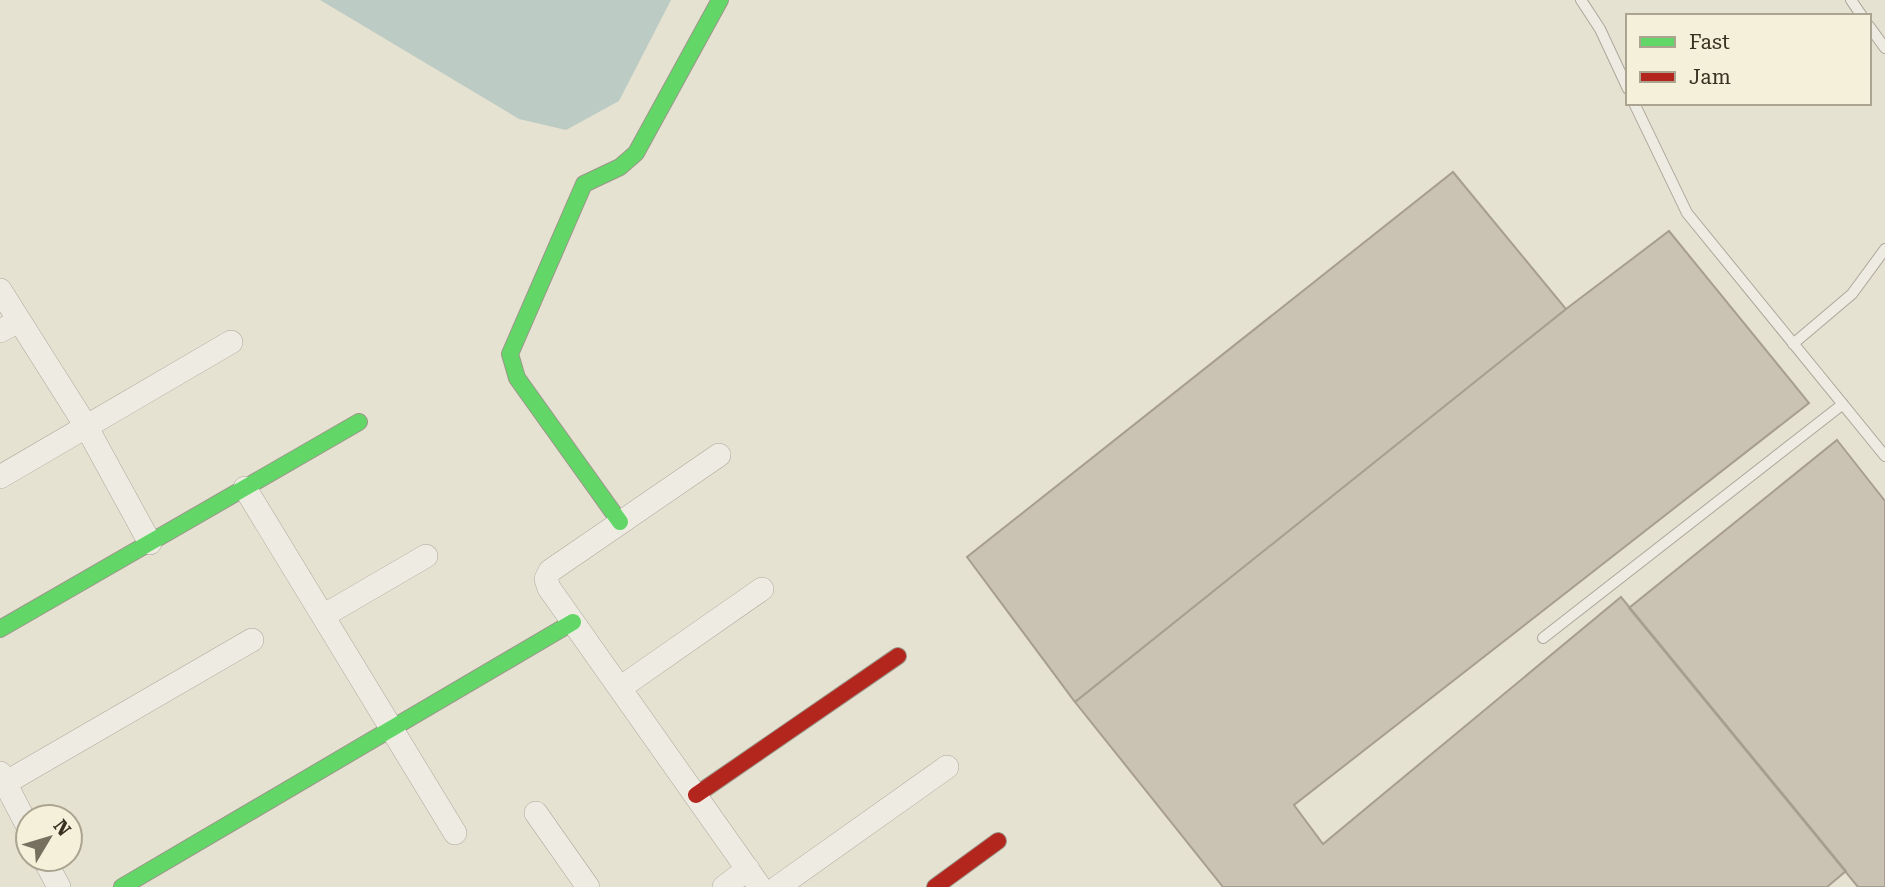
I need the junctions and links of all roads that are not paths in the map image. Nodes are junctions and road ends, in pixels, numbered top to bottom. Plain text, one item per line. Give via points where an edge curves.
1 (720, 0) edge
2 (1581, 0) edge
3 (1871, 29) edge
4 (1885, 48) edge
5 (1626, 85) edge
6 (1635, 105) edge
7 (1885, 249) edge
8 (1875, 263) junction
9 (1885, 271) edge
10 (0, 290) edge
11 (10, 326) edge
12 (231, 342) dead end
13 (1793, 344) junction
14 (1843, 404) junction
15 (359, 422) dead end
16 (86, 426) junction
17 (719, 455) dead end
18 (1885, 456) edge
19 (0, 477) edge
20 (245, 488) junction
21 (621, 522) junction
22 (150, 543) junction
23 (426, 556) dead end
24 (762, 589) dead end
25 (323, 616) junction
26 (573, 622) junction
27 (0, 629) edge
28 (1543, 638) dead end
29 (252, 640) dead end
30 (898, 656) dead end
31 (620, 688) junction
32 (392, 729) junction
33 (947, 767) dead end
34 (2, 781) edge
35 (696, 795) junction
36 (14, 803) edge
37 (536, 813) dead end
38 (455, 833) dead end
39 (998, 841) dead end
40 (754, 878) edge
41 (122, 887) edge
42 (588, 887) edge
43 (724, 887) edge
44 (778, 887) edge
45 (935, 887) edge

1 - 21 street via 636,153 584,184 510,354 517,378
2 - 5 lane
3 - 4 lane
6 - 13 lane via 1687,213
7 - 8 lane
8 - 9 lane
8 - 13 lane via 1852,294
10 - 11 street
11 - 16 street
12 - 16 street
13 - 14 lane
14 - 18 lane
14 - 28 lane
15 - 20 street
16 - 19 street
16 - 22 street
17 - 21 street
20 - 22 street
20 - 25 street
21 - 26 street via 550,571 546,579
22 - 27 street
23 - 25 street
24 - 31 street
25 - 32 street
26 - 31 street
26 - 32 street
29 - 34 street
30 - 35 street
31 - 35 street
32 - 38 street
32 - 41 street
33 - 44 street
34 - 36 street
35 - 40 street
37 - 42 street
39 - 45 street
40 - 43 street

